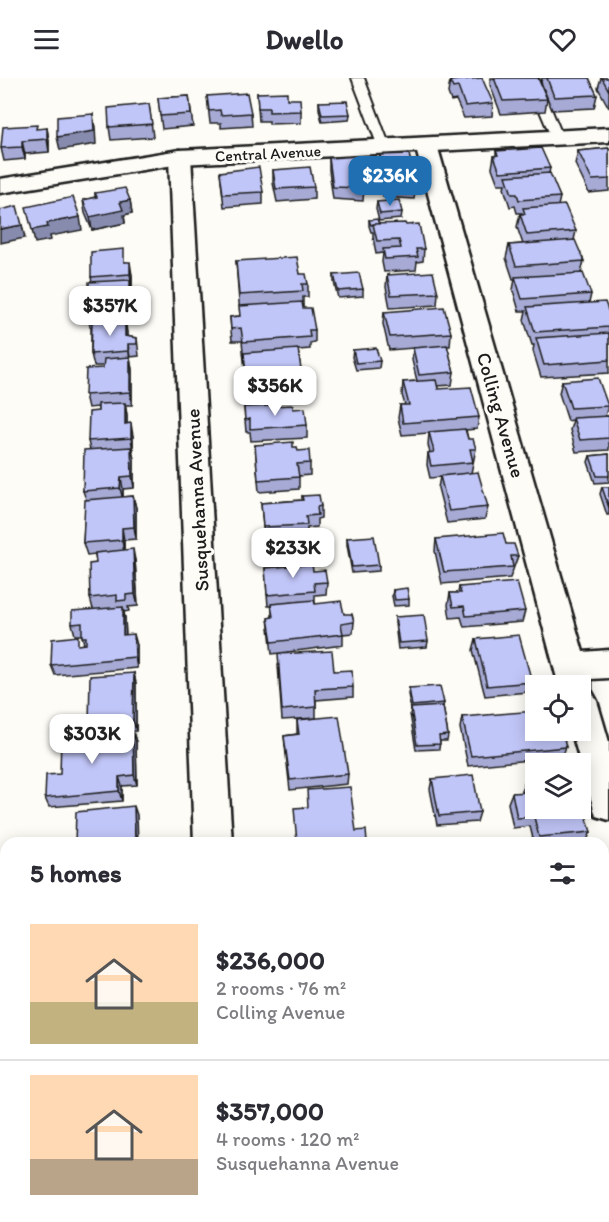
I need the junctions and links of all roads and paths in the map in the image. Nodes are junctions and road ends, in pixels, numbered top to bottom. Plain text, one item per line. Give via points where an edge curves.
1 (358, 78) edge
2 (532, 78) edge
3 (609, 135) edge
4 (556, 137) junction
5 (426, 145) junction
6 (384, 147) junction
7 (180, 157) junction
8 (0, 186) edge
9 (609, 664) edge
10 (574, 675) edge
11 (577, 675) edge
12 (591, 740) edge
13 (609, 804) edge
14 (213, 837) edge

1 - 6 lane
2 - 4 lane
3 - 4 street, Central Avenue
4 - 5 street, Central Avenue
5 - 6 street, Central Avenue
5 - 10 street, Colling Avenue
6 - 7 street, Central Avenue
7 - 8 street, Central Avenue
7 - 14 street, Susquehanna Avenue
9 - 11 street
12 - 13 street

